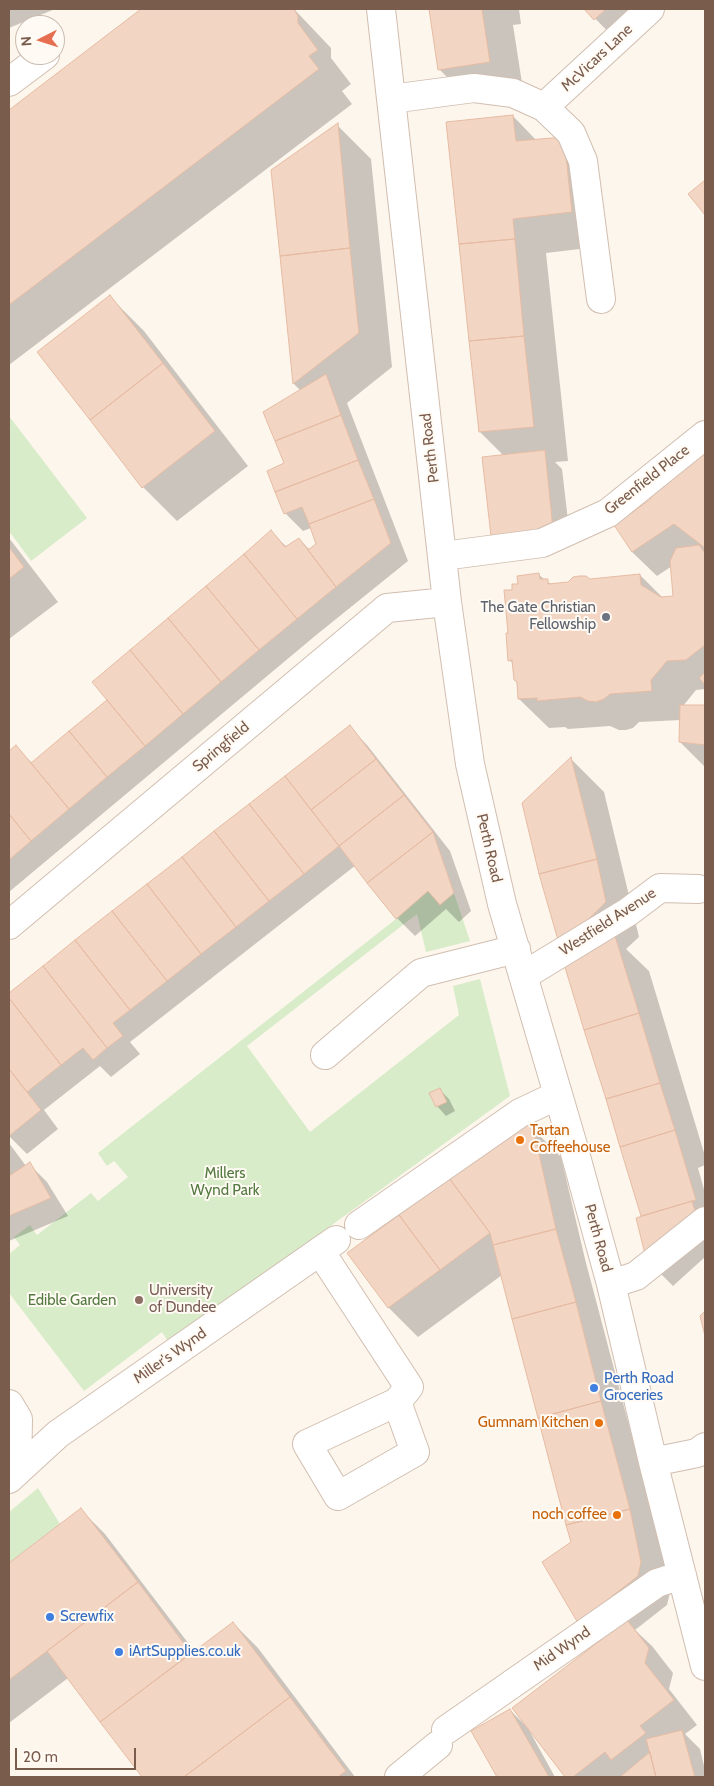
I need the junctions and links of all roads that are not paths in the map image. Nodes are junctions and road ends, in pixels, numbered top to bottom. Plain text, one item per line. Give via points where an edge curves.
1 (381, 9) edge
2 (650, 9) edge
3 (32, 65) edge
4 (9, 82) edge
5 (391, 100) junction
6 (544, 107) junction
7 (600, 299) dead end
8 (705, 435) edge
9 (442, 556) junction
10 (447, 602) junction
11 (698, 889) dead end
12 (9, 925) edge
13 (516, 949) junction
14 (523, 976) junction
15 (325, 1056) dead end
16 (558, 1095) junction
17 (705, 1221) edge
18 (338, 1239) junction
19 (611, 1284) junction
20 (397, 1402) dead end
21 (9, 1404) edge
22 (705, 1446) edge
23 (654, 1462) junction
24 (13, 1476) edge
25 (682, 1575) junction
26 (705, 1666) edge
27 (399, 1777) edge

1 - 5 street, Perth Road
2 - 6 street, McVicars Lane
3 - 4 street
5 - 6 street via 474,88 513,93
5 - 9 street, Perth Road
6 - 7 street via 571,133 583,161
8 - 9 street, Greenfield Place via 608,513 542,543
9 - 10 street, Perth Road
10 - 12 street, Springfield via 387,608
10 - 13 street, Perth Road via 470,764 502,904
11 - 14 street, Westfield Avenue via 660,888 628,912
13 - 14 street, Perth Road
13 - 15 street via 421,973
14 - 16 street, Perth Road
16 - 18 street, Miller's Wynd via 520,1113
16 - 19 street, Perth Road
17 - 19 street via 636,1276
18 - 20 street via 410,1387
18 - 24 street, Miller's Wynd via 58,1434
19 - 23 street, Perth Road
21 - 24 street via 18,1419
22 - 23 street via 697,1453
23 - 25 street, Perth Road
25 - 26 street, Perth Road
25 - 27 street, Mid Wynd via 657,1584 442,1738

